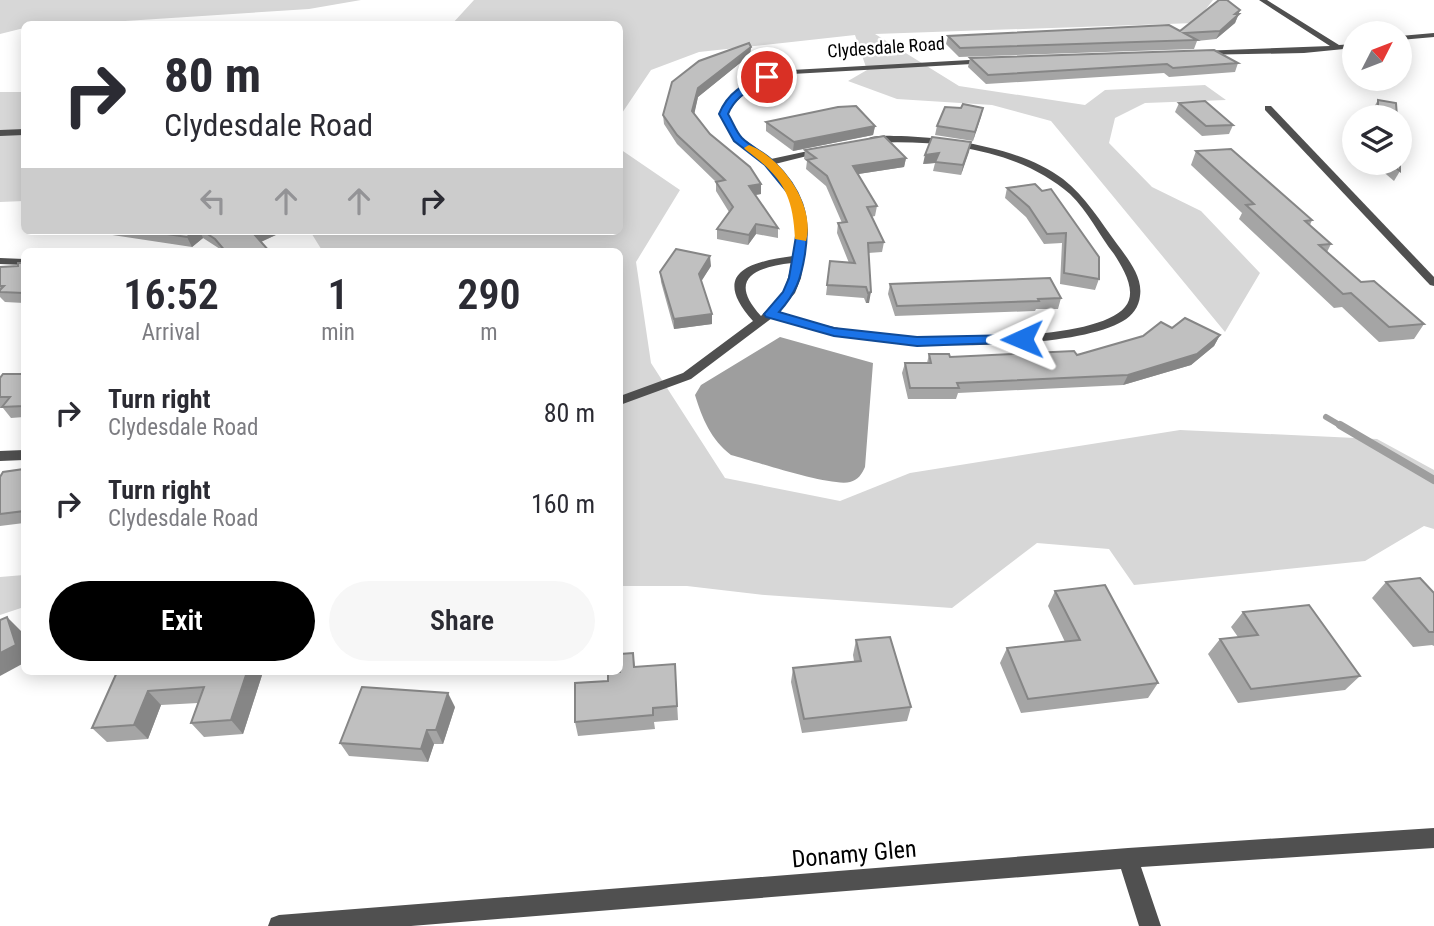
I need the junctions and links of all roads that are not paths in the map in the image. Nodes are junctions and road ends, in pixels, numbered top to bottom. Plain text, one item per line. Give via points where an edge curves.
1 (1262, 0) edge
2 (1434, 35) edge
3 (1412, 37) edge
4 (1340, 49) joint
5 (1190, 54) edge
6 (1003, 60) edge
7 (1268, 108) dead end
8 (21, 132) edge
9 (0, 133) edge
10 (859, 143) edge
11 (833, 148) edge
12 (769, 162) junction
13 (798, 259) junction
14 (0, 261) edge
15 (21, 262) edge
16 (1434, 282) edge
17 (770, 314) junction
18 (760, 322) junction
19 (623, 400) edge
20 (21, 455) edge
21 (0, 456) edge
22 (1434, 838) edge
23 (1128, 858) junction
24 (279, 926) edge
25 (1150, 926) edge

1 - 4 street
2 - 3 street
4 - 5 street
6 - 12 street, Clydesdale Road via 767,77 730,100 724,114 737,139
7 - 16 street
8 - 9 street
10 - 17 street via 917,139 960,145 997,153 1056,180 1074,194 1126,263 1136,288 1131,308 1100,328 1022,339 917,341 834,332
11 - 12 street
12 - 13 street, Clydesdale Road via 800,210 803,230
13 - 17 street, Clydesdale Road via 789,293
13 - 18 street via 772,261 740,279 737,293
14 - 15 street
17 - 18 street, Clydesdale Road
18 - 19 street, Clydesdale Road via 687,376
20 - 21 street
22 - 23 street, Donamy Glen
23 - 24 street, Donamy Glen
23 - 25 street

